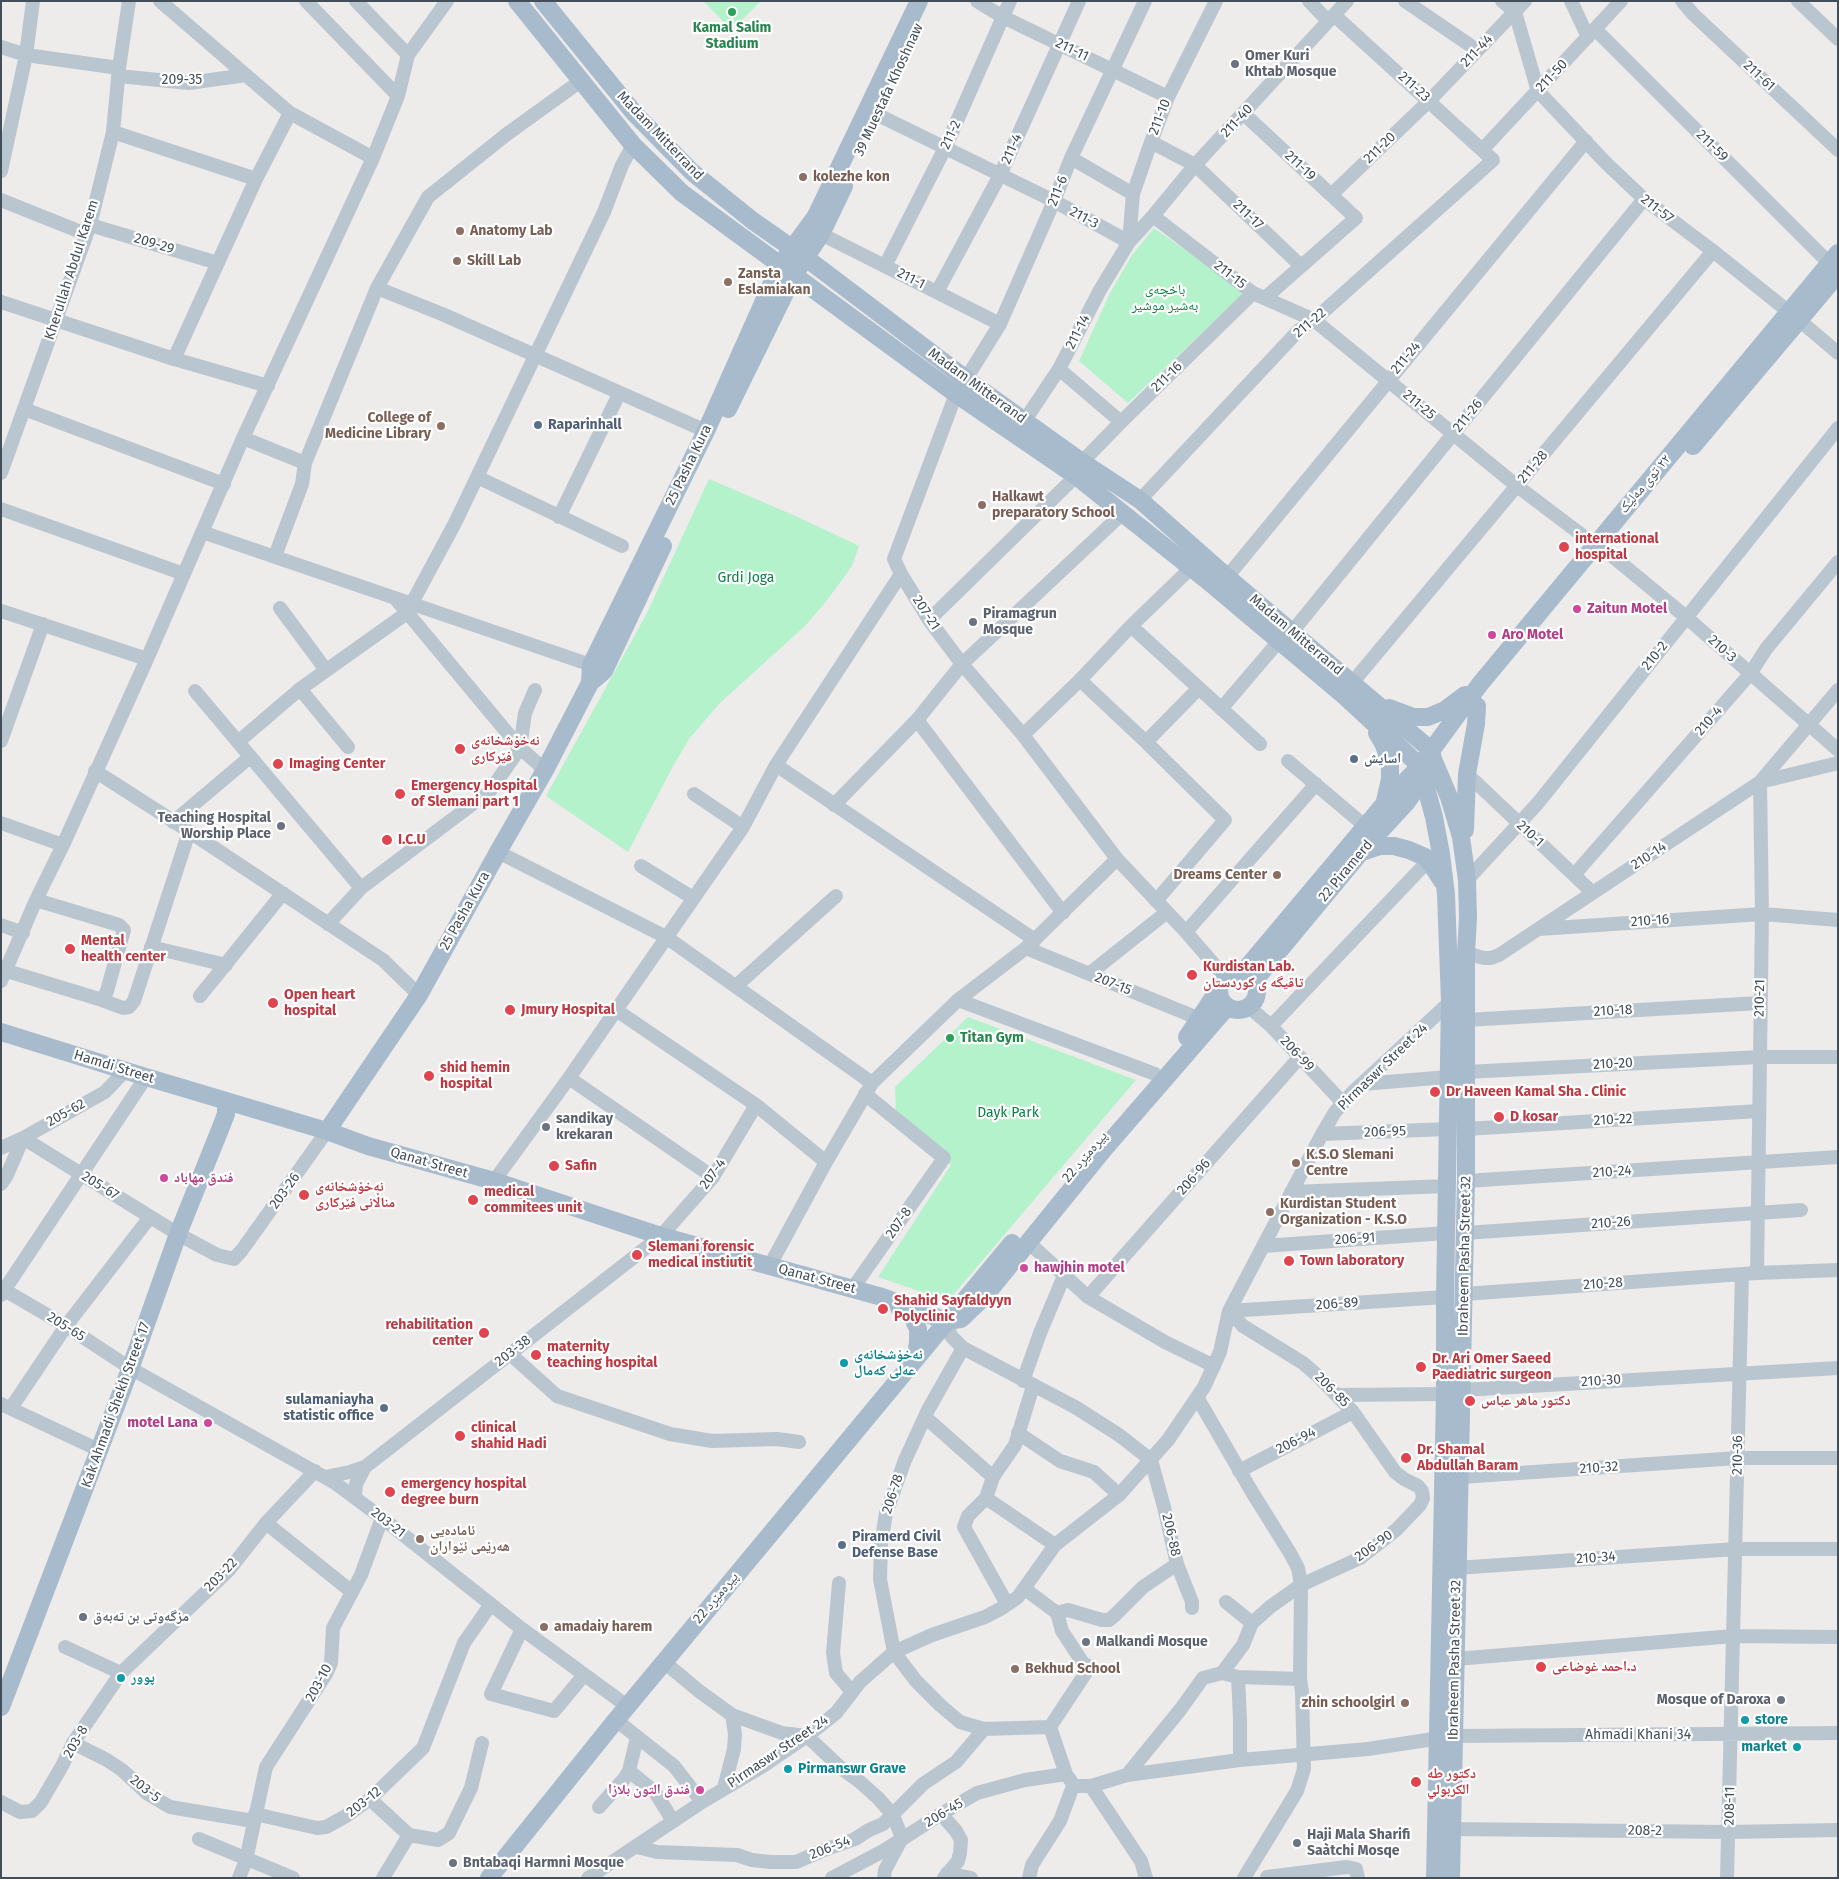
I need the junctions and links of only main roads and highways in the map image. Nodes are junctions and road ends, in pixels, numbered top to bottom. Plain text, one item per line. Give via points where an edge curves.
1 (517, 1) edge
2 (543, 1) edge
3 (919, 1) edge
4 (931, 1) edge
5 (800, 254) junction
6 (1835, 263) edge
7 (787, 270) junction
8 (961, 386) junction
9 (1079, 469) junction
10 (1600, 547) junction
11 (1286, 637) junction
12 (591, 674) junction
13 (1480, 684) junction
14 (1363, 703) junction
15 (1477, 706) junction
16 (1427, 764) junction
17 (1384, 803) junction
18 (1361, 852) junction
19 (1464, 858) junction
20 (1446, 894) junction
21 (1250, 977) junction
22 (1222, 983) junction
23 (1227, 1007) junction
24 (1, 1032) edge
25 (226, 1101) junction
26 (327, 1131) junction
27 (882, 1297) junction
28 (946, 1321) junction
29 (915, 1360) junction
30 (1454, 1392) junction
31 (1, 1707) edge
32 (1446, 1737) junction
33 (489, 1878) edge
34 (1435, 1878) edge
35 (1451, 1878) edge

1 - 7 main road, Madam Mitterrand via 633,145 682,193
2 - 5 main road, Madam Mitterrand via 636,114 692,172
3 - 5 main road, 39 Muestafa Khoshnaw
4 - 5 main road, 39 Muestafa Khoshnaw via 822,234
5 - 7 main road, 25 Pasha Kura
5 - 8 main road, Madam Mitterrand
6 - 10 main road, ٢٢ توی مەلیک
7 - 8 main road, Madam Mitterrand
7 - 12 main road, 25 Pasha Kura via 706,431
7 - 12 main road, 25 Pasha Kura via 604,671
8 - 9 main road, Madam Mitterrand
8 - 9 main road, Madam Mitterrand via 1025,420
9 - 11 main road, Madam Mitterrand via 1123,513
9 - 11 main road, Madam Mitterrand via 1140,500 1227,577
10 - 13 main road, ٢٢ توی مەلیک
10 - 15 main road, ٢٢ توی مەلیک
11 - 14 main road, Madam Mitterrand via 1341,694
11 - 14 main road, Madam Mitterrand via 1352,683
12 - 26 main road, 25 Pasha Kura via 545,770 418,995
13 - 14 main road via 1453,705 1428,717
13 - 16 main road, ٢٢ توی مەلیک
14 - 16 main road
14 - 17 main road via 1389,756 1391,773
15 - 16 main road, ٢٢ توی مەلیک
15 - 19 main road via 1468,774
16 - 17 main road
16 - 18 main road, 22 Piramerd via 1407,802
16 - 19 main road, Ibraheem Pasha Street 32 via 1442,778 1456,817
16 - 20 main road, Ibraheem Pasha Street 32
17 - 21 main road
18 - 20 main road via 1373,847 1394,846 1416,852 1437,872
18 - 21 main road, 22 Piramerd via 1259,975
19 - 30 main road, Ibraheem Pasha Street 32 via 1467,880 1464,1294
20 - 30 main road, Ibraheem Pasha Street 32 via 1450,1002 1445,1297
21 - 22 main road via 1234,972
21 - 23 main road via 1258,993 1249,1008
22 - 23 main road via 1221,1001
22 - 28 main road, 22 پیرەمێرد via 1200,1019 1156,1074
23 - 28 main road, 22 پیرەمێرد via 969,1312 961,1318
24 - 25 main road, Hamdi Street
25 - 26 main road, Qanat Street
25 - 31 main road, Kak Ahmadi Shekh Street 17 via 226,1114
26 - 27 main road, Qanat Street via 661,1236
27 - 28 main road, Qanat Street
27 - 29 main road via 916,1322 919,1335
28 - 29 main road, 22 پیرەمێرد
29 - 33 main road, 22 پیرەمێرد via 627,1706
30 - 32 main road, Ibraheem Pasha Street 32
30 - 32 main road, Ibraheem Pasha Street 32 via 1461,1477 1455,1659
32 - 34 main road, Ibraheem Pasha Street 32
32 - 35 main road, Ibraheem Pasha Street 32 via 1452,1830

